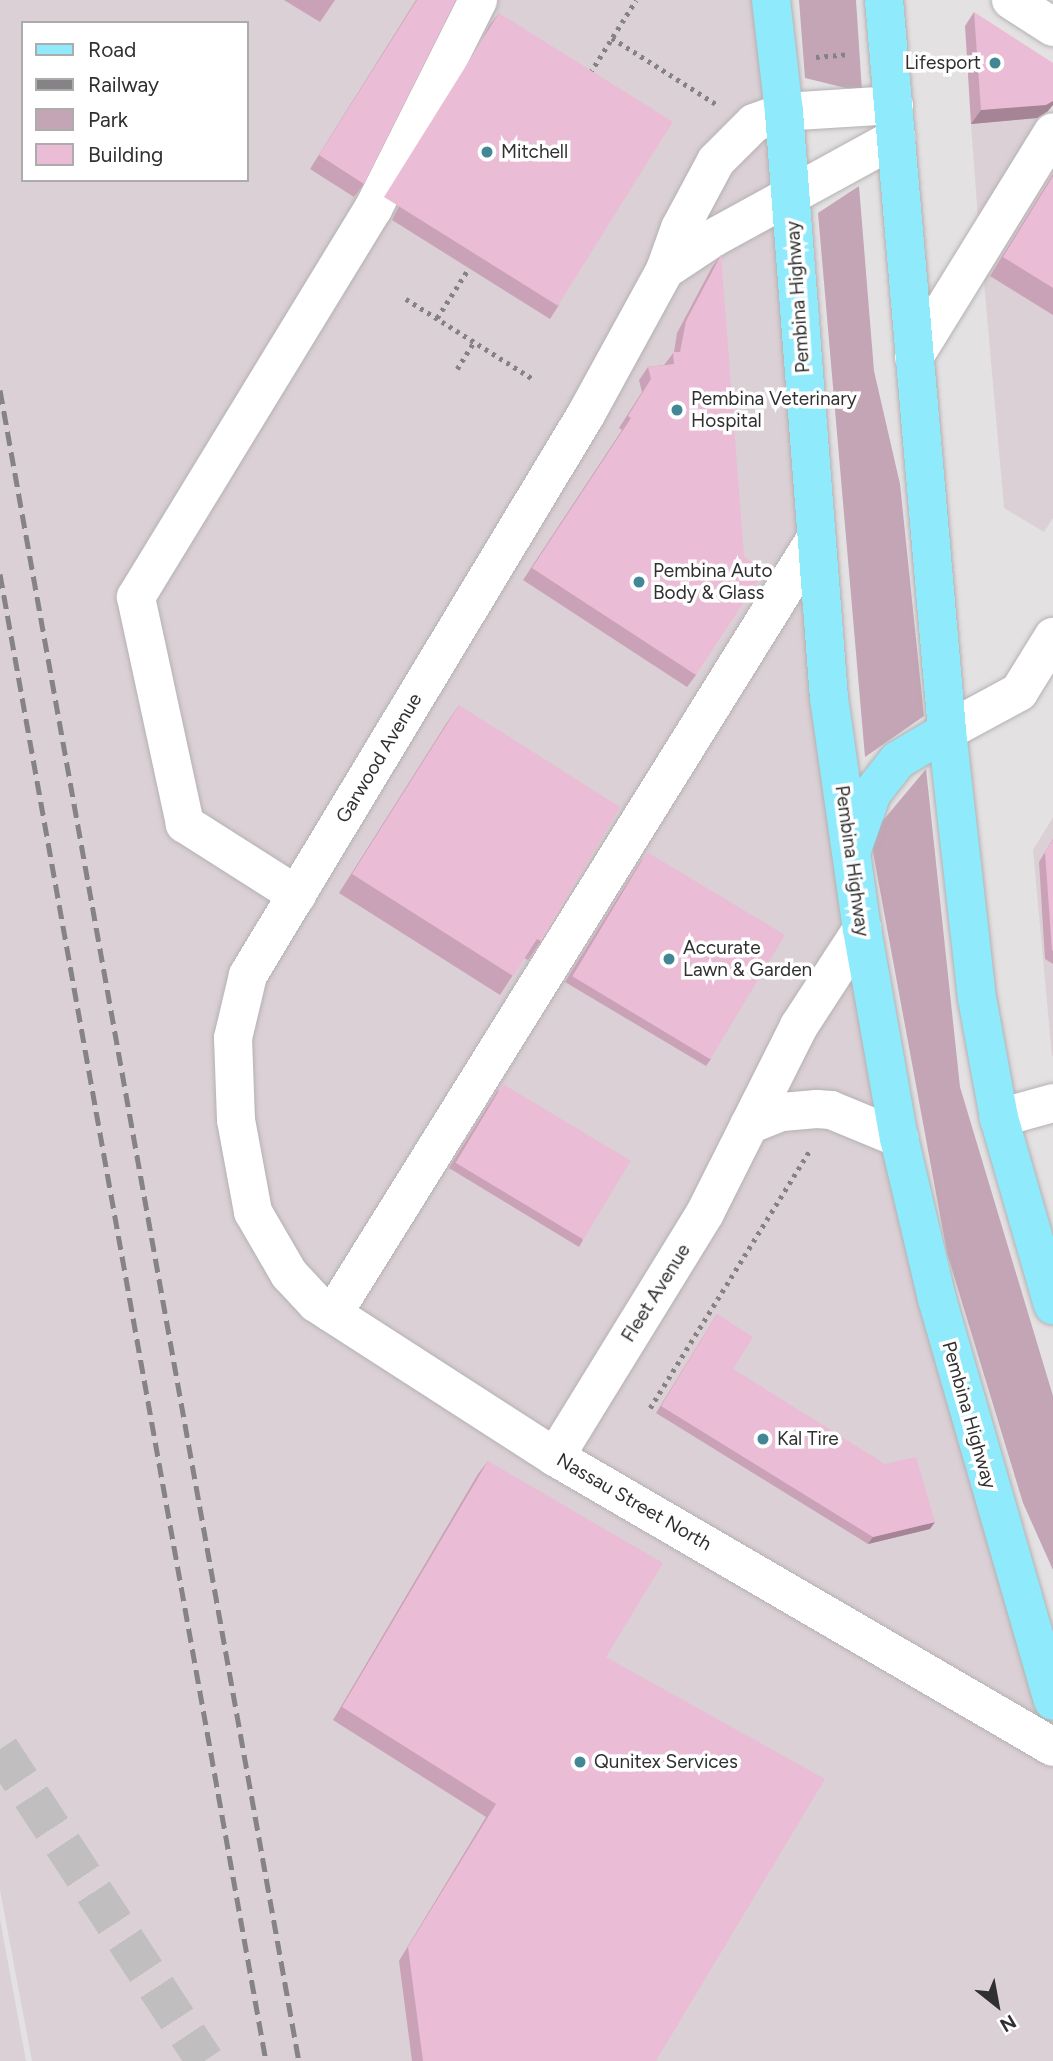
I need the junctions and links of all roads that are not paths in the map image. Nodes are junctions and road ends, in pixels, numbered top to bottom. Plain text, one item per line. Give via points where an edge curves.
1 (478, 0) edge
2 (771, 0) edge
3 (884, 0) edge
4 (1011, 0) edge
5 (1053, 27) edge
6 (784, 112) junction
7 (895, 121) junction
8 (1053, 132) edge
9 (790, 195) junction
10 (665, 270) junction
11 (914, 357) junction
12 (816, 538) junction
13 (1053, 638) edge
14 (947, 731) junction
15 (850, 855) junction
16 (297, 895) junction
17 (862, 929) junction
18 (1053, 1103) edge
19 (999, 1118) junction
20 (750, 1125) junction
21 (899, 1138) junction
22 (289, 1274) joint
23 (1053, 1306) edge
24 (332, 1314) junction
25 (555, 1457) junction
26 (1051, 1690) edge
27 (993, 1711) junction
28 (1053, 1747) edge

1 - 16 street via 373,209 136,597 185,824
2 - 6 main road, Pembina Highway
3 - 7 main road
4 - 5 street
6 - 7 street, Garwood Avenue
6 - 9 main road, Pembina Highway
6 - 10 street, Garwood Avenue via 754,123 716,161 680,228
7 - 9 street, Garwood Avenue
7 - 11 main road
8 - 11 street
9 - 10 street, Garwood Avenue via 683,255
9 - 12 main road, Pembina Highway
10 - 16 street, Garwood Avenue via 585,416
11 - 14 main road
12 - 15 main road, Pembina Highway via 829,698
12 - 24 street
13 - 14 street via 1019,692
14 - 15 main road via 898,760 872,793
14 - 19 main road via 977,998
15 - 17 main road, Pembina Highway
16 - 22 street, Garwood Avenue via 248,975 233,1038 236,1120 253,1212
17 - 20 street, Fleet Avenue via 799,1026
17 - 21 main road, Pembina Highway
18 - 19 street
19 - 23 main road
20 - 21 street via 810,1108 831,1110
20 - 25 street, Fleet Avenue via 705,1213
21 - 26 main road, Pembina Highway via 957,1378
22 - 24 street, Nassau Street North
24 - 25 street, Nassau Street North
25 - 27 street, Nassau Street North
26 - 27 street
27 - 28 street, Nassau Street North

